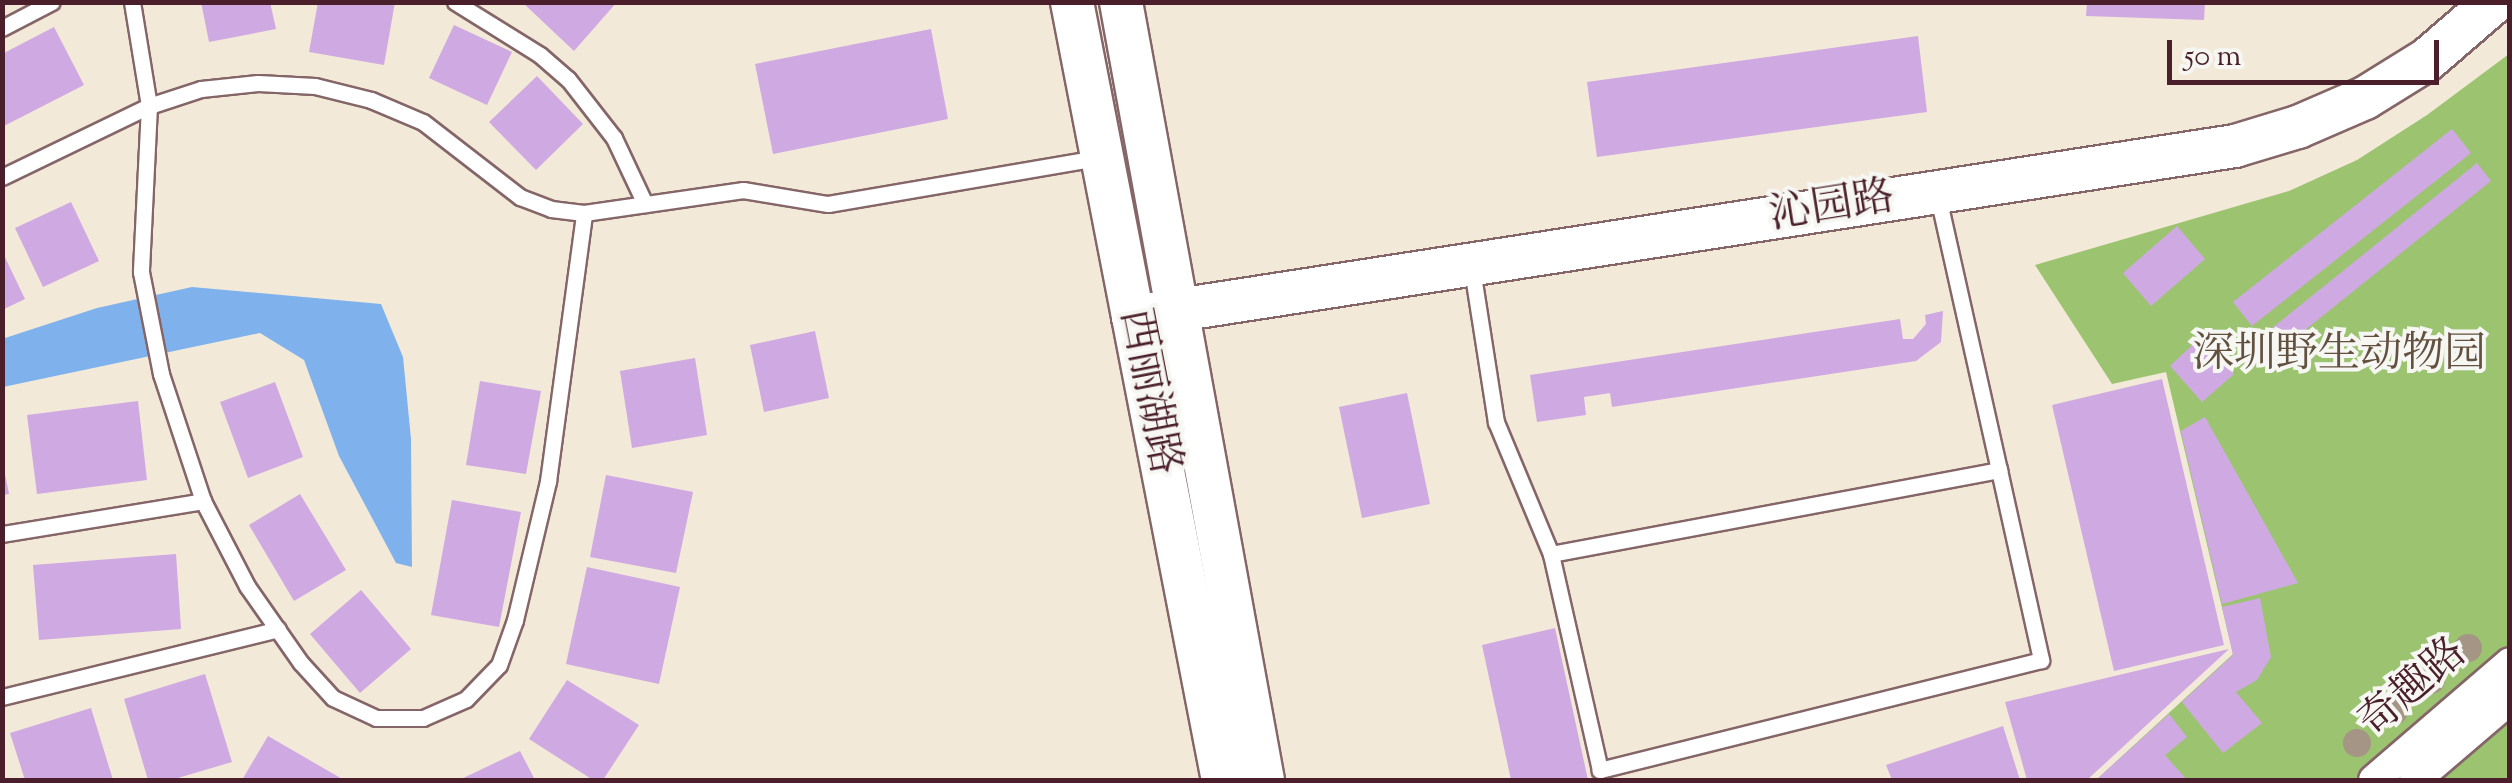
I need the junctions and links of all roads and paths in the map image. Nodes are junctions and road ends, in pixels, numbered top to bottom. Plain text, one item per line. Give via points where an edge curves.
1 (52, 2) edge
2 (132, 2) edge
3 (455, 2) edge
4 (1072, 2) edge
5 (1121, 2) edge
6 (2494, 2) edge
7 (2, 28) edge
8 (148, 106) junction
9 (1102, 158) junction
10 (2, 176) edge
11 (1936, 192) junction
12 (646, 204) junction
13 (584, 213) junction
14 (1471, 264) junction
15 (1178, 310) junction
16 (1133, 317) junction
17 (1999, 470) junction
18 (204, 502) junction
19 (2, 534) edge
20 (1551, 554) junction
21 (278, 629) junction
22 (2510, 663) edge
23 (2, 697) edge
24 (2510, 699) edge
25 (1224, 780) edge
26 (1263, 780) edge
27 (2374, 780) edge
28 (2416, 780) edge

1 - 7 lane
2 - 8 lane
3 - 12 lane via 568,80 614,138
4 - 9 street, 西丽湖路
5 - 15 street, 西丽湖路
6 - 11 street, 沁园路 via 2366,98 2298,127 2236,146
8 - 10 lane
8 - 13 lane via 202,89 315,86 423,122 520,197
8 - 18 lane via 140,272 161,374
9 - 12 lane via 828,204 743,190
9 - 16 street, 西丽湖路
11 - 14 street, 沁园路
11 - 17 lane
12 - 13 lane
13 - 21 lane via 548,481 499,665 466,700 423,718 376,718 333,698
14 - 15 street, 沁园路
14 - 20 lane via 1496,422
15 - 16 street, 沁园路
15 - 26 street, 西丽湖路
16 - 25 street, 西丽湖路
17 - 20 lane
17 - 20 lane via 2041,660 1600,770
18 - 19 lane
18 - 21 lane via 247,586
21 - 23 lane
22 - 27 street, 奇趣路
24 - 28 street, 奇趣路

